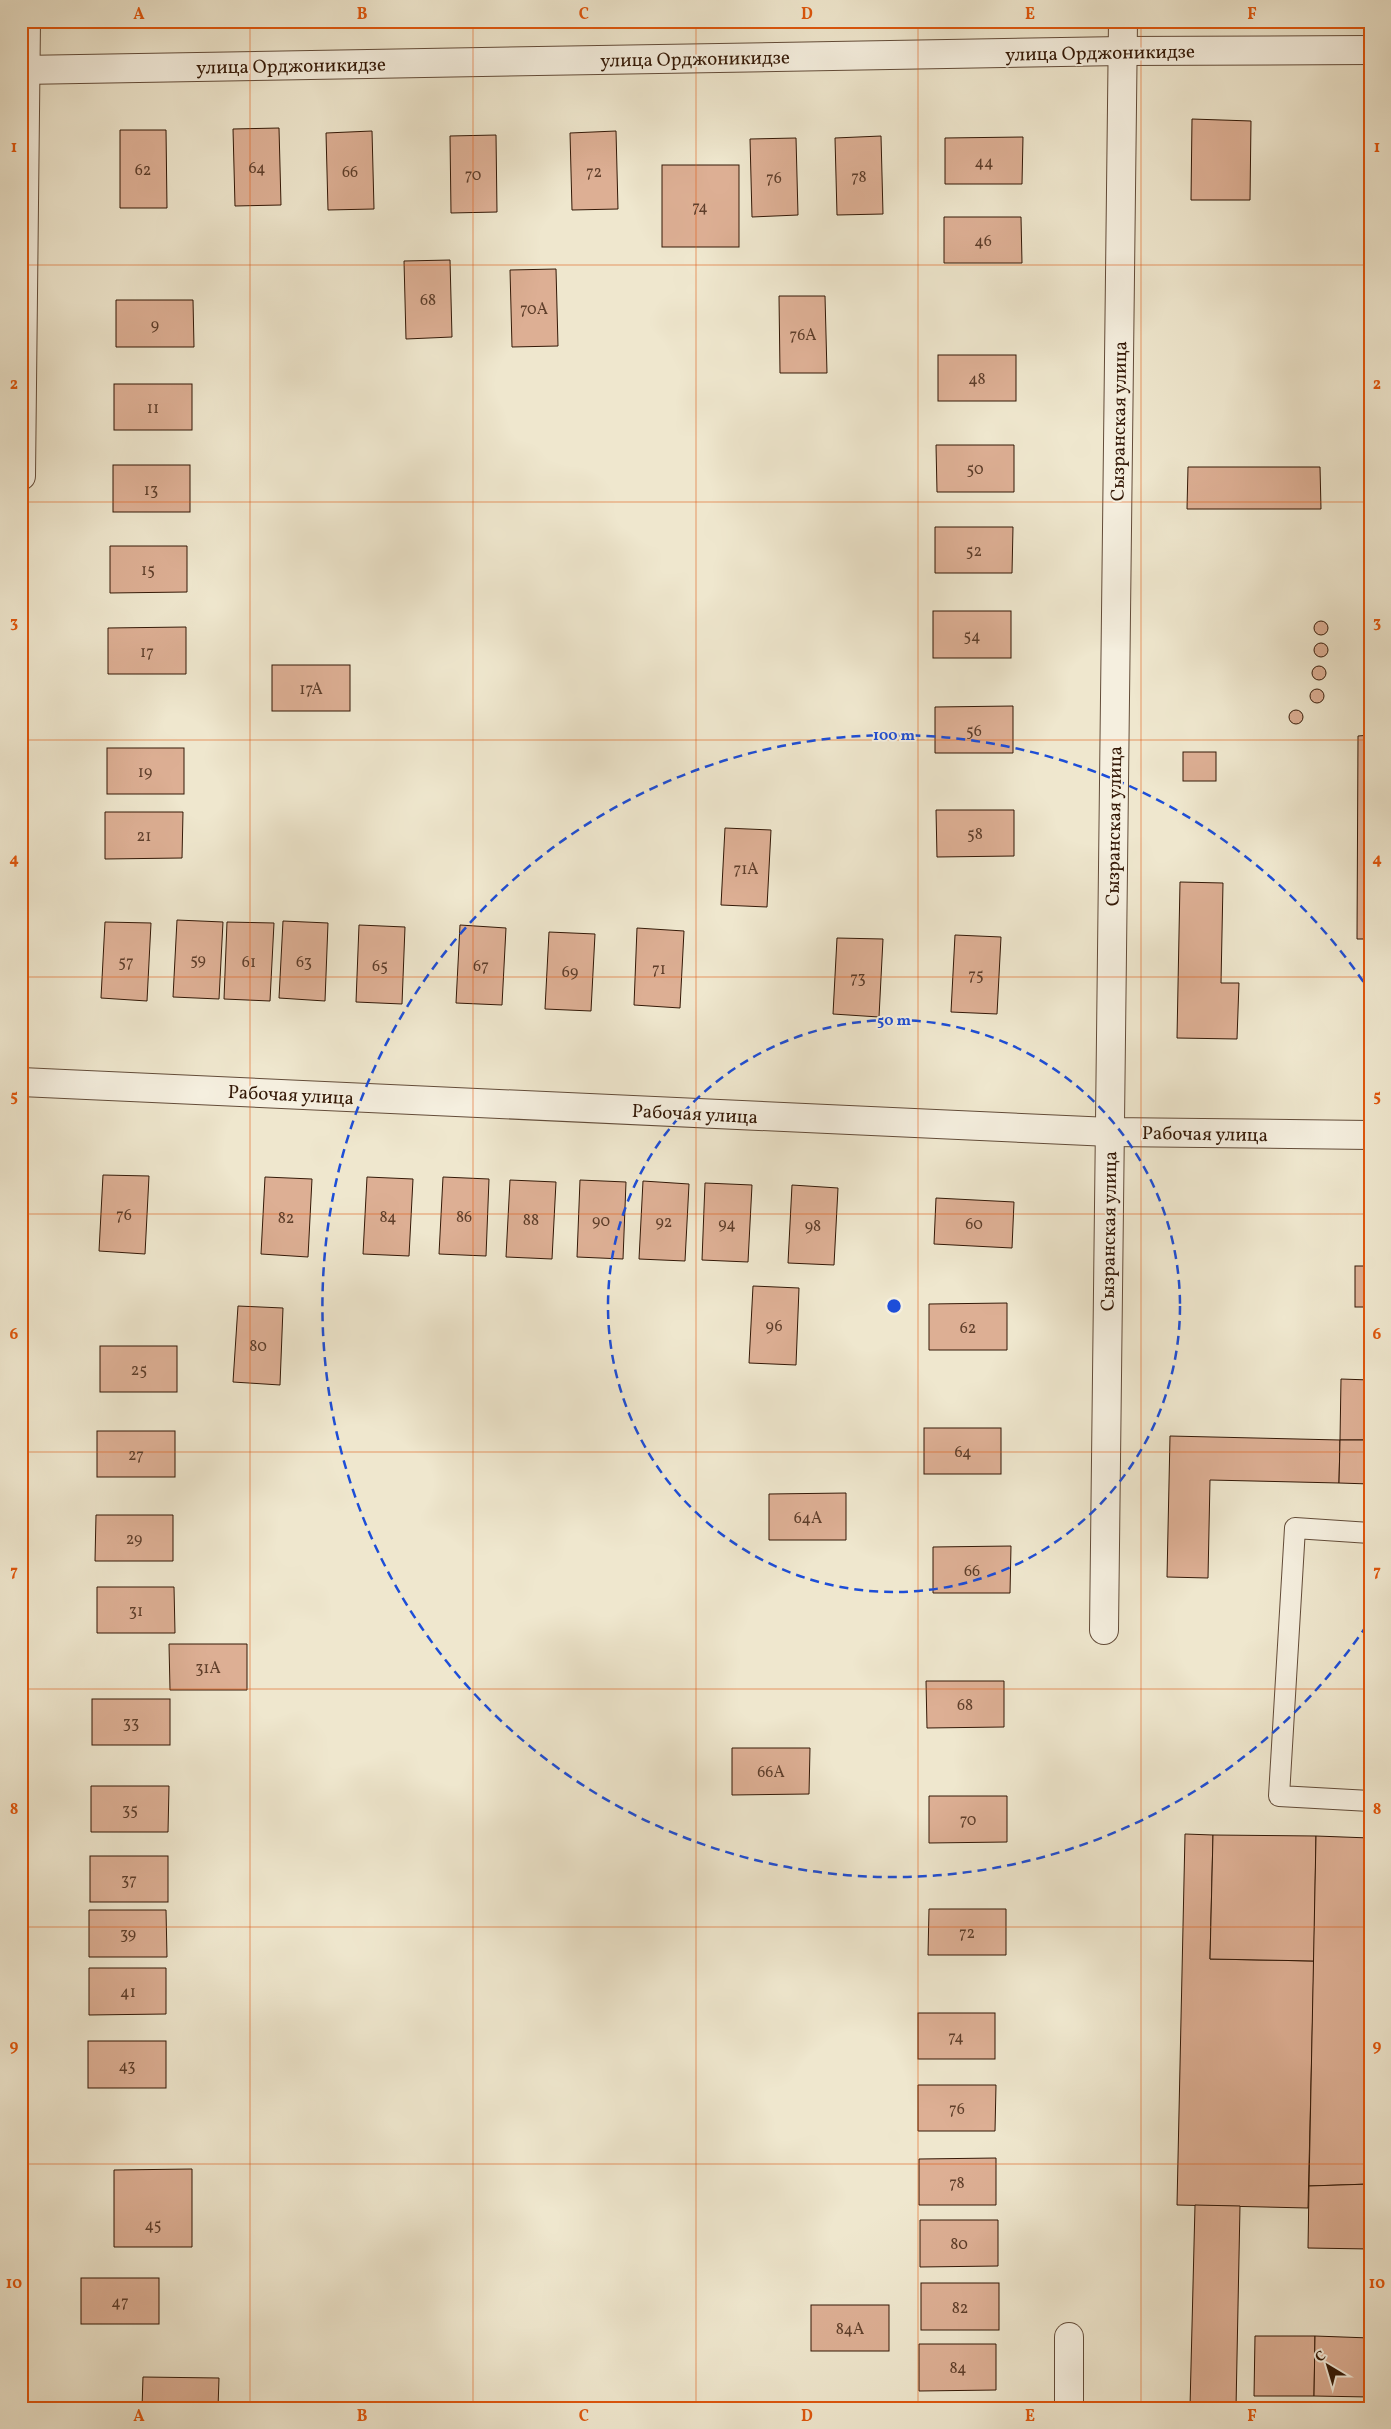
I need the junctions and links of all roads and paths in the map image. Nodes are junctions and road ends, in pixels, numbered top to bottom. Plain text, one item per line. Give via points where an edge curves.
1 (26, 21) edge
2 (1122, 21) edge
3 (1370, 50) edge
4 (1122, 51) junction
5 (24, 70) edge
6 (21, 476) edge
7 (21, 1082) edge
8 (1110, 1132) junction
9 (1370, 1135) edge
10 (1370, 1533) edge
11 (1104, 1630) dead end
12 (1370, 1802) edge
13 (1069, 2337) dead end
14 (1069, 2408) edge

1 - 5 street
2 - 4 street, Сызранская улица
3 - 4 street, улица Орджоникидзе
4 - 5 street, улица Орджоникидзе
4 - 8 street, Сызранская улица
5 - 6 street
7 - 8 street, Рабочая улица
8 - 9 street, Рабочая улица
8 - 11 street, Сызранская улица
10 - 12 lane via 1295,1528 1279,1796
13 - 14 street

